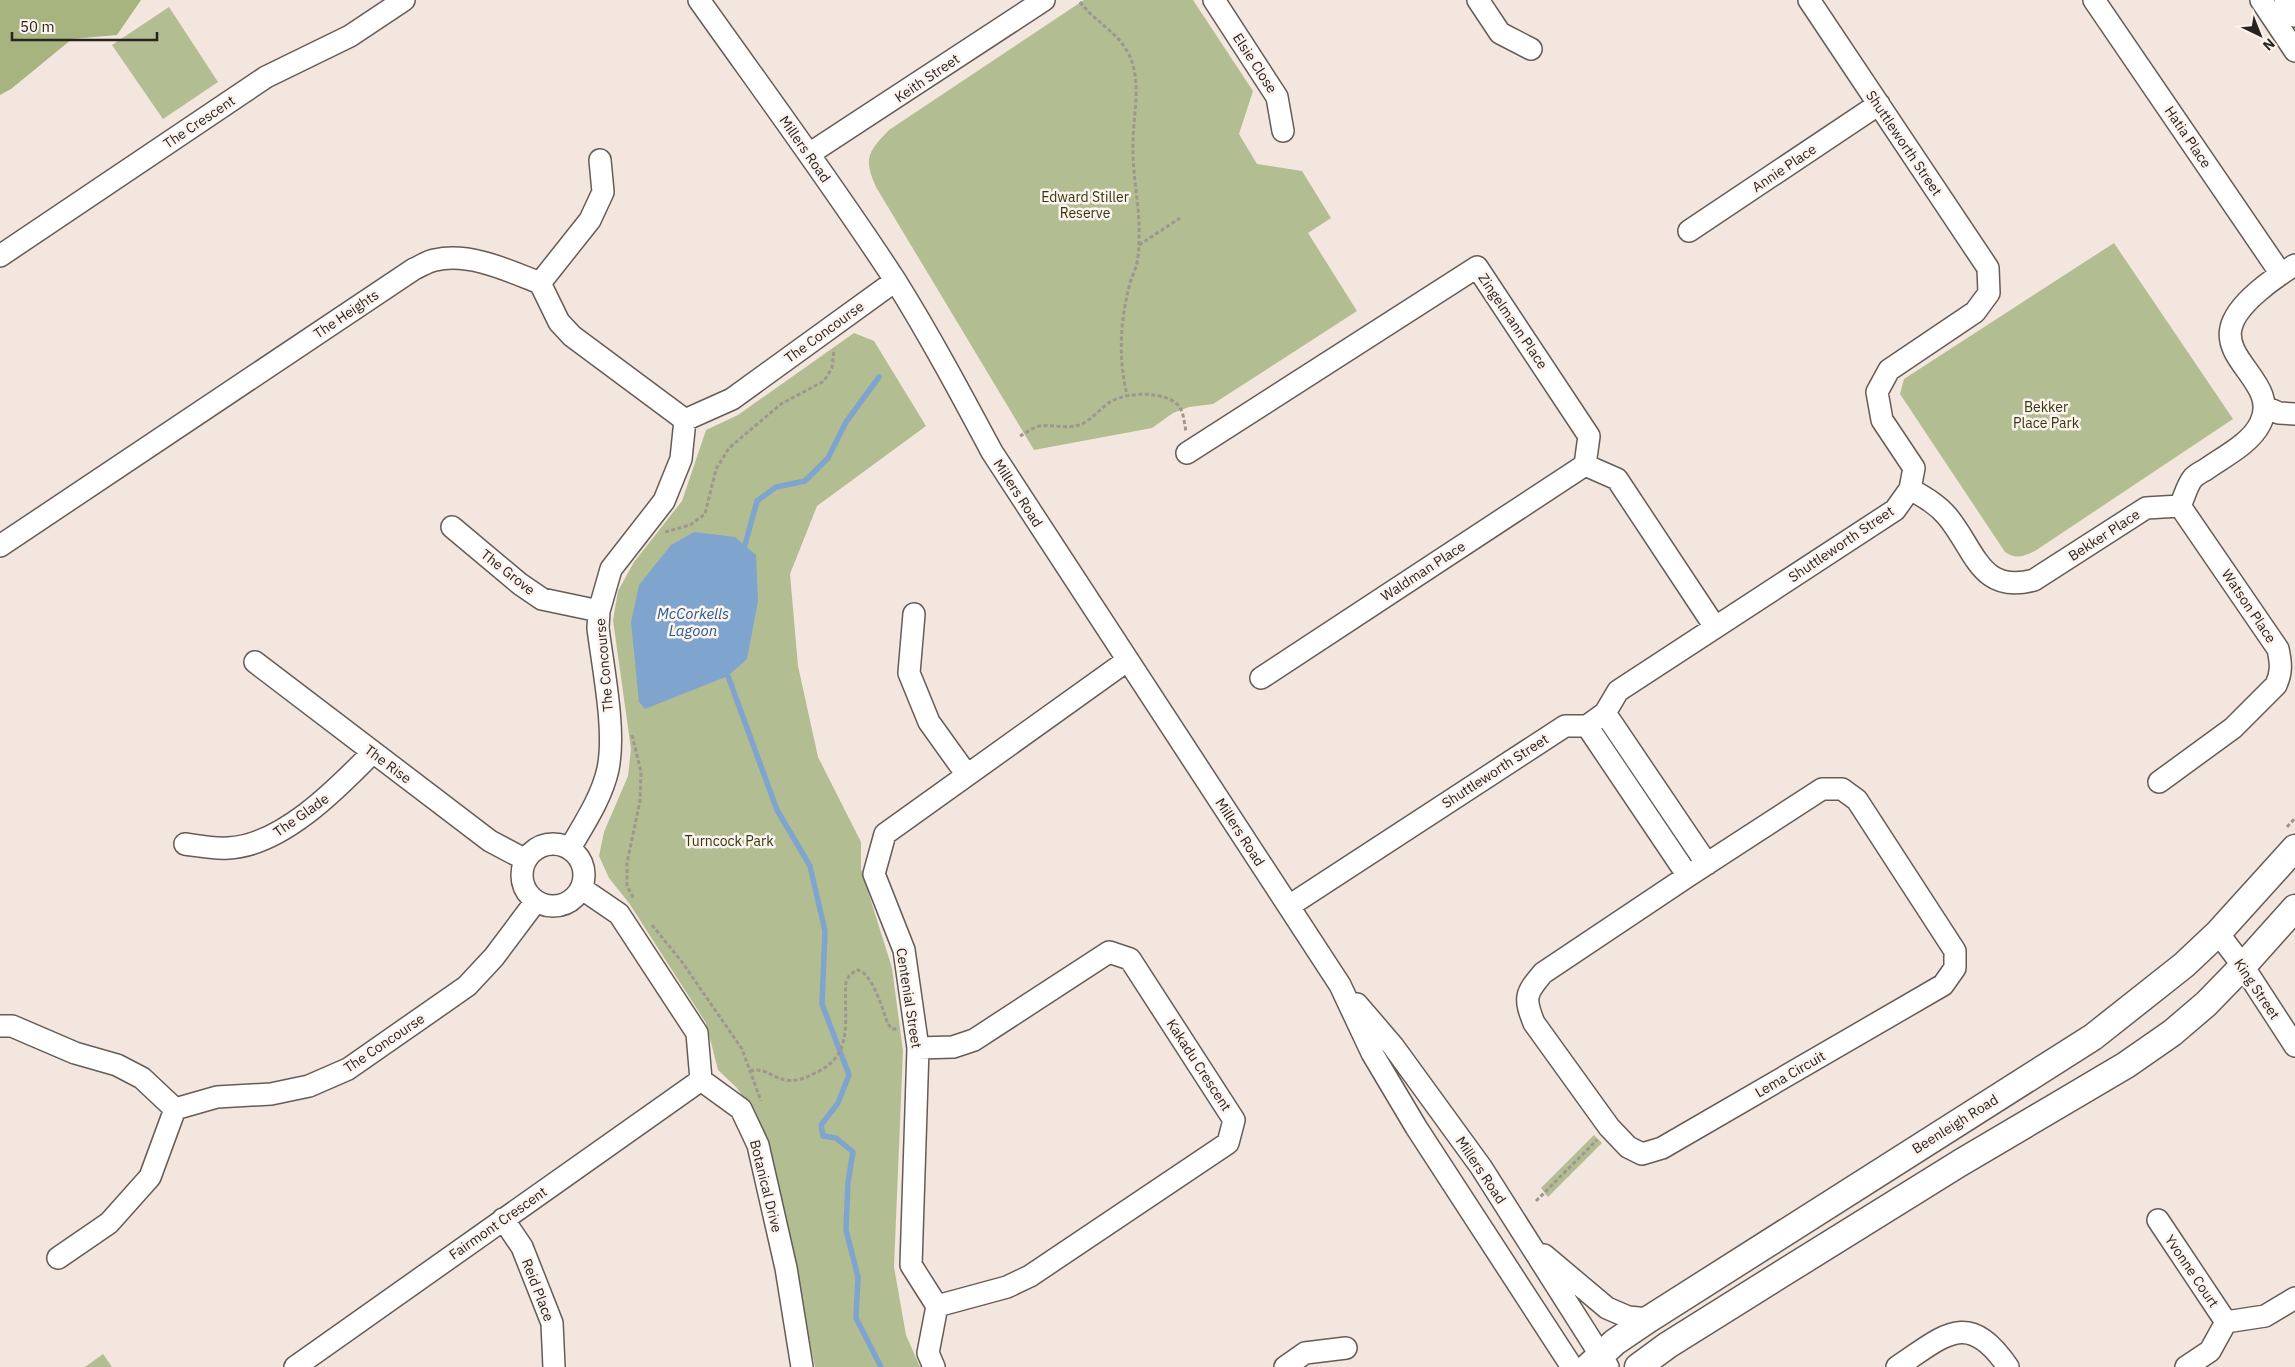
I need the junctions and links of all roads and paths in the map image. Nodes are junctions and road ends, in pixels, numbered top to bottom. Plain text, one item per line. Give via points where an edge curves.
1 (404, 0) edge
2 (699, 0) edge
3 (1044, 0) edge
4 (1214, 0) edge
5 (1478, 0) edge
6 (1810, 0) edge
7 (2094, 0) edge
8 (2261, 0) edge
9 (2285, 0) edge
10 (1080, 2) dead end
11 (2295, 16) edge
12 (1531, 49) dead end
13 (2295, 51) edge
14 (1879, 104) junction
15 (1283, 131) dead end
16 (809, 154) junction
17 (600, 160) dead end
18 (1180, 218) dead end
19 (1689, 231) dead end
20 (1138, 246) junction
21 (0, 256) edge
22 (2288, 269) edge
23 (895, 281) junction
24 (540, 283) junction
25 (834, 345) dead end
26 (1128, 396) junction
27 (2265, 407) junction
28 (2295, 414) edge
29 (685, 420) junction
30 (1020, 436) dead end
31 (1187, 454) joint
32 (1585, 464) junction
33 (1910, 489) junction
34 (2180, 506) junction
35 (452, 527) dead end
36 (659, 539) dead end
37 (0, 546) edge
38 (599, 611) junction
39 (914, 614) dead end
40 (1715, 627) junction
41 (1128, 660) junction
42 (254, 662) dead end
43 (1261, 678) dead end
44 (1605, 713) junction
45 (631, 725) dead end
46 (1587, 726) junction
47 (372, 753) junction
48 (967, 775) junction
49 (2159, 782) dead end
50 (186, 844) dead end
51 (570, 848) junction
52 (2295, 848) edge
53 (526, 860) junction
54 (1707, 864) junction
55 (1688, 876) junction
56 (581, 888) junction
57 (536, 901) junction
58 (636, 904) dead end
59 (1289, 906) junction
60 (2295, 908) edge
61 (648, 919) dead end
62 (2218, 933) junction
63 (2243, 966) junction
64 (1340, 985) junction
65 (0, 1026) edge
66 (915, 1026) junction
67 (2295, 1046) edge
68 (918, 1048) junction
69 (750, 1071) junction
70 (701, 1080) junction
71 (175, 1109) junction
72 (765, 1109) dead end
73 (1609, 1127) junction
74 (1536, 1201) dead end
75 (503, 1220) junction
76 (2158, 1220) dead end
77 (1529, 1242) junction
78 (58, 1258) dead end
79 (2295, 1298) edge
80 (937, 1306) junction
81 (1648, 1318) junction
82 (2226, 1322) junction
83 (1346, 1348) dead end
84 (1599, 1363) edge
85 (295, 1367) edge
86 (554, 1367) edge
87 (802, 1367) edge
88 (934, 1367) edge
89 (1285, 1367) edge
90 (1572, 1367) edge
91 (1638, 1367) edge
92 (1897, 1367) edge
93 (2008, 1367) edge
94 (2186, 1367) edge

1 - 21 street, The Crescent via 350,36 266,77
2 - 16 street, Millers Road
3 - 16 street, Keith Street
4 - 15 street, Elsie Close via 1277,97
5 - 12 street via 1500,33
6 - 14 street, Shuttleworth Street
7 - 22 street, Hatia Place
8 - 13 street
9 - 11 street
10 - 20 path via 1089,14 1118,38 1133,66 1136,86 1132,145
14 - 19 street, Annie Place
14 - 33 street, Shuttleworth Street via 1988,268 1989,293 1975,312 1889,370 1876,392 1882,420 1914,468
16 - 23 street, Millers Road
17 - 24 street via 604,192 590,220
18 - 20 path
20 - 26 path via 1124,312 1120,357
22 - 27 street via 2253,297 2230,328 2233,346 2262,393
23 - 29 street, The Concourse via 732,399
23 - 41 street, Millers Road via 992,452
24 - 29 street via 559,322 572,336
24 - 37 street, The Heights via 500,267 455,258 434,260 414,269
25 - 36 path via 832,368 824,381 781,404 728,448 716,469 706,514 690,525 665,532
26 - 30 path via 1114,400 1082,424 1039,426
26 - 31 path via 1173,401 1179,407 1186,430
27 - 28 street via 2279,413
27 - 34 street via 2260,424 2247,440 2192,478
29 - 38 street, The Concourse via 681,459 664,502 611,569
31 - 32 street, Zingelmann Place via 1477,267 1589,436
32 - 40 street via 1617,479
32 - 43 street, Waldman Place
33 - 34 street, Bekker Place via 1937,505 1986,573 2002,583 2034,580 2146,508
33 - 40 street, Shuttleworth Street via 1895,510
34 - 49 street, Watson Place via 2278,650 2281,664 2276,685 2233,728
35 - 38 street, The Grove via 542,599
38 - 51 street, The Concourse via 598,628 611,738 608,770
39 - 48 street via 909,673 929,722
40 - 44 street, Shuttleworth Street via 1618,691
41 - 48 street, Centenial Street
41 - 59 street, Millers Road
42 - 47 street, The Rise
44 - 46 street, Shuttleworth Street
44 - 54 street
45 - 58 path via 641,772 640,801 627,863 627,886
46 - 55 street
46 - 59 street, Shuttleworth Street via 1565,726
47 - 50 street, The Glade via 325,799 266,839 228,848
47 - 53 street, The Rise via 490,841
48 - 66 street, Centenial Street via 885,834 874,874 904,950
51 - 53 street via 545,844
51 - 56 street via 583,866
52 - 62 main road, Beenleigh Road
53 - 57 street via 523,882
54 - 55 street, Lema Circuit
54 - 73 street, Lema Circuit via 1822,789 1842,789 1857,800 1955,951 1955,968 1942,985 1662,1148 1642,1154 1628,1146
55 - 73 street, Lema Circuit via 1543,973 1531,987 1526,1004 1534,1023
56 - 57 street via 565,904 550,906
56 - 70 street via 619,914 697,1033
57 - 71 street, The Concourse via 494,957 467,986 348,1069 309,1086 271,1094 217,1097
59 - 64 street, Millers Road
60 - 63 main road
61 - 69 path via 742,1049
62 - 63 street, King Street
62 - 81 main road, Beenleigh Road via 2184,965 2093,1037
63 - 67 street, King Street
63 - 91 main road via 2172,1033 2126,1065 1774,1278 1668,1344
64 - 77 street, Millers Road via 1393,1046 1481,1166
64 - 90 street, Millers Road via 1372,1053 1416,1127
65 - 71 street via 12,1026 75,1053 117,1065 142,1078
66 - 68 street, Centenial Street
66 - 69 path via 890,1027 870,980 856,970 846,982 847,1019 842,1046 828,1066 795,1081 777,1078 758,1068
68 - 80 street, Centenial Street via 911,1265
68 - 80 street, Kakadu Crescent via 953,1048 974,1040 1109,952 1130,959 1234,1120 1228,1143 1030,1276 1007,1287
69 - 72 path
70 - 75 street, Fairmont Crescent
70 - 87 street, Botanical Drive via 742,1109 758,1145 786,1268
71 - 78 street via 150,1177 109,1223
73 - 74 path
75 - 85 street, Fairmont Crescent
75 - 86 street, Reid Place via 522,1247 552,1322
76 - 82 street, Yvonne Court
77 - 81 street via 1607,1308 1628,1318
77 - 84 street, Millers Road
79 - 82 street via 2265,1316
80 - 88 street via 928,1353
81 - 84 main road, Beenleigh Road
82 - 94 street via 2210,1351
83 - 89 street via 1305,1354
92 - 93 street via 1943,1336 1956,1332 1967,1332 1984,1339

